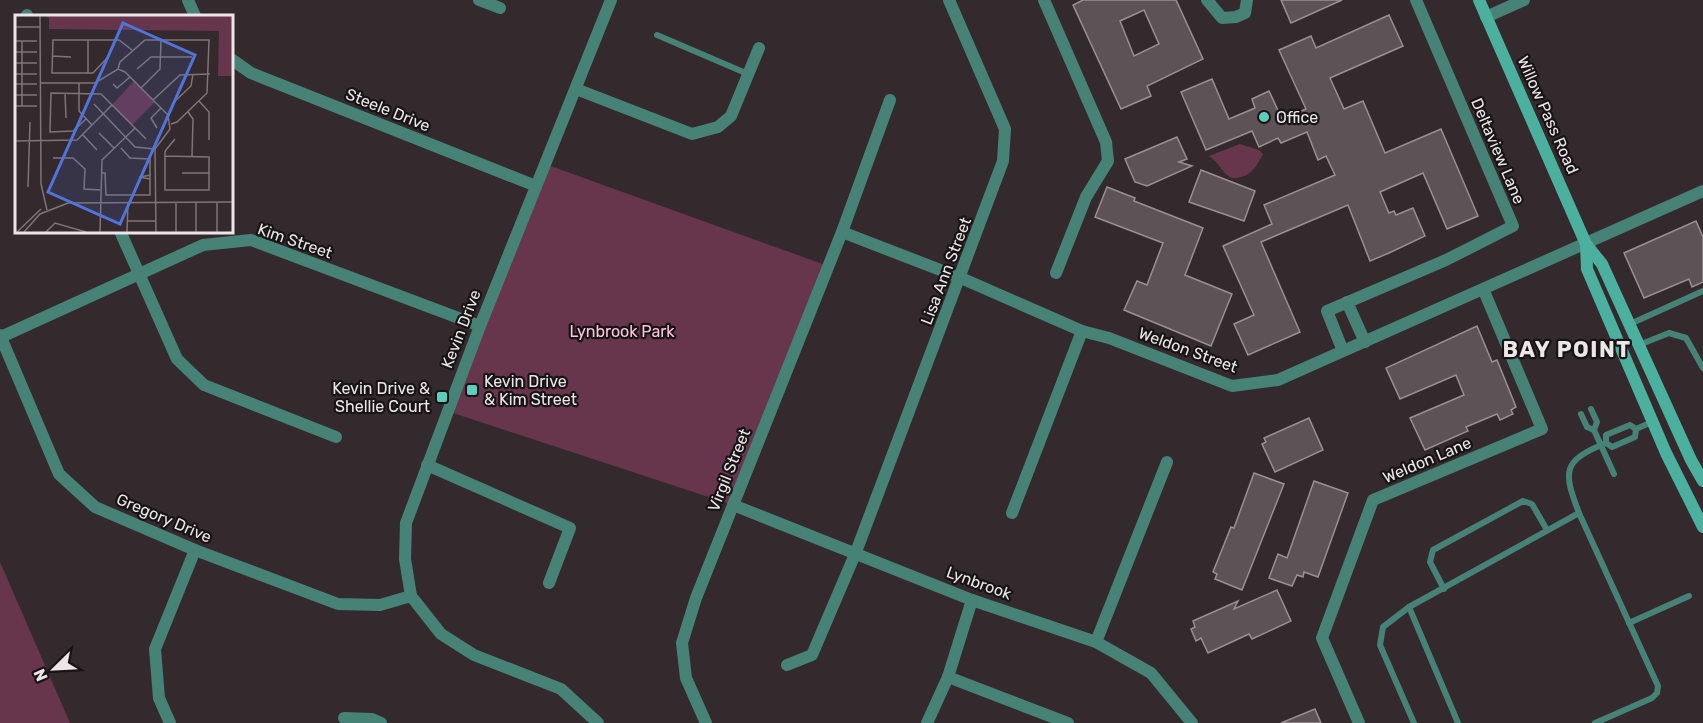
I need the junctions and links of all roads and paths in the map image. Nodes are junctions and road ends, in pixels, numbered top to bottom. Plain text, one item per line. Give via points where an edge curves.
1 (188, 0) edge
2 (479, 0) edge
3 (611, 0) edge
4 (949, 0) edge
5 (1044, 0) edge
6 (1207, 0) edge
7 (1247, 0) edge
8 (1416, 0) edge
9 (1479, 0) edge
10 (1524, 0) edge
11 (500, 8) dead end
12 (195, 15) edge
13 (1486, 16) junction
14 (657, 35) dead end
15 (759, 48) dead end
16 (232, 60) edge
17 (749, 74) junction
18 (576, 89) junction
19 (890, 100) dead end
20 (536, 186) junction
21 (1703, 191) edge
22 (120, 232) edge
23 (842, 232) junction
24 (1586, 244) junction
25 (1056, 273) dead end
26 (139, 274) junction
27 (961, 278) junction
28 (1484, 291) junction
29 (1703, 291) edge
30 (1347, 302) junction
31 (1629, 324) junction
32 (480, 326) junction
33 (1082, 331) junction
34 (1, 336) edge
35 (1365, 342) junction
36 (1639, 345) junction
37 (1343, 351) junction
38 (1703, 368) edge
39 (1591, 409) dead end
40 (1581, 414) dead end
41 (1652, 422) junction
42 (1636, 429) junction
43 (1594, 430) junction
44 (336, 437) dead end
45 (1604, 444) junction
46 (1167, 462) dead end
47 (427, 465) junction
48 (1614, 474) dead end
49 (1702, 478) edge
50 (733, 505) junction
51 (1012, 513) dead end
52 (1579, 513) junction
53 (1703, 527) edge
54 (1547, 530) junction
55 (195, 550) junction
56 (856, 552) junction
57 (549, 583) dead end
58 (1444, 589) junction
59 (411, 596) junction
60 (1689, 596) dead end
61 (972, 600) junction
62 (1409, 607) junction
63 (1629, 623) junction
64 (1096, 642) junction
65 (787, 665) dead end
66 (948, 677) junction
67 (344, 718) dead end
68 (170, 723) edge
69 (381, 723) edge
70 (598, 723) edge
71 (706, 723) edge
72 (927, 723) edge
73 (1068, 723) edge
74 (1192, 723) edge
75 (1359, 723) edge
76 (1414, 723) edge
77 (1458, 723) edge
78 (1595, 723) edge

1 - 12 street
2 - 11 street
3 - 18 street, Kevin Drive
4 - 27 street, Lisa Ann Street via 1005,129 1003,161
5 - 25 street via 1106,142 1108,161 1086,197
6 - 7 street via 1222,18 1245,13
8 - 30 street, Deltaview Lane via 1513,226 1446,260
9 - 13 main road, Willow Pass Road
10 - 13 street
13 - 24 main road, Willow Pass Road
14 - 17 lane
15 - 17 street
16 - 20 street, Steele Drive via 250,73
17 - 18 street via 731,116 718,127 692,135
18 - 20 street, Kevin Drive
19 - 23 street, Virgil Street
20 - 32 street, Kevin Drive
21 - 24 street, Weldon Street
22 - 26 street
23 - 27 street, Weldon Street
23 - 50 street, Virgil Street
24 - 28 street, Weldon Street
24 - 31 main road, Willow Pass Road via 1602,264
24 - 41 main road, Willow Pass Road via 1587,269
26 - 32 street, Kim Street via 202,245 251,240
26 - 34 street, Kim Street
26 - 44 street via 177,359 204,385
27 - 33 street, Weldon Street
27 - 56 street, Lisa Ann Street
28 - 35 street, Weldon Street
28 - 75 street, Weldon Lane via 1542,429 1373,500 1322,638
29 - 31 lane
30 - 35 street
30 - 37 street, Deltaview Lane via 1327,311
31 - 36 main road, Willow Pass Road
32 - 47 street, Kevin Drive
33 - 37 street, Weldon Street via 1232,386 1278,380
33 - 51 street
34 - 55 street, Gregory Drive via 59,474 95,507
35 - 37 street, Weldon Street
36 - 38 lane via 1669,333 1686,338
36 - 49 main road, Willow Pass Road
39 - 43 lane via 1597,422
40 - 43 lane via 1587,427
41 - 42 lane
41 - 53 main road, Willow Pass Road
42 - 45 lane via 1635,436 1612,447
42 - 45 lane via 1630,425 1606,435
43 - 45 lane
45 - 48 lane
45 - 52 lane via 1574,460 1568,471
46 - 64 street
47 - 57 street via 570,528
47 - 59 street, Kevin Drive via 406,523 405,560
50 - 56 street, Lynbrook
50 - 71 street, Virgil Street via 682,643 686,678
52 - 54 lane
52 - 63 lane
54 - 58 lane
54 - 58 lane via 1532,504 1523,501 1433,550 1430,562
55 - 59 street, Gregory Drive via 338,604 380,605
55 - 68 street via 155,649 159,698
56 - 61 street, Lynbrook
56 - 65 street, Lisa Ann Street via 812,655
58 - 62 lane
59 - 70 street, Kevin Drive via 441,634 474,655 561,689
60 - 63 lane
61 - 64 street, Lynbrook
61 - 66 street
62 - 76 lane via 1383,627 1380,645
62 - 77 lane
63 - 78 lane via 1655,677 1657,693
64 - 74 street, Lynbrook via 1151,674
66 - 72 street
66 - 73 street
67 - 69 street

